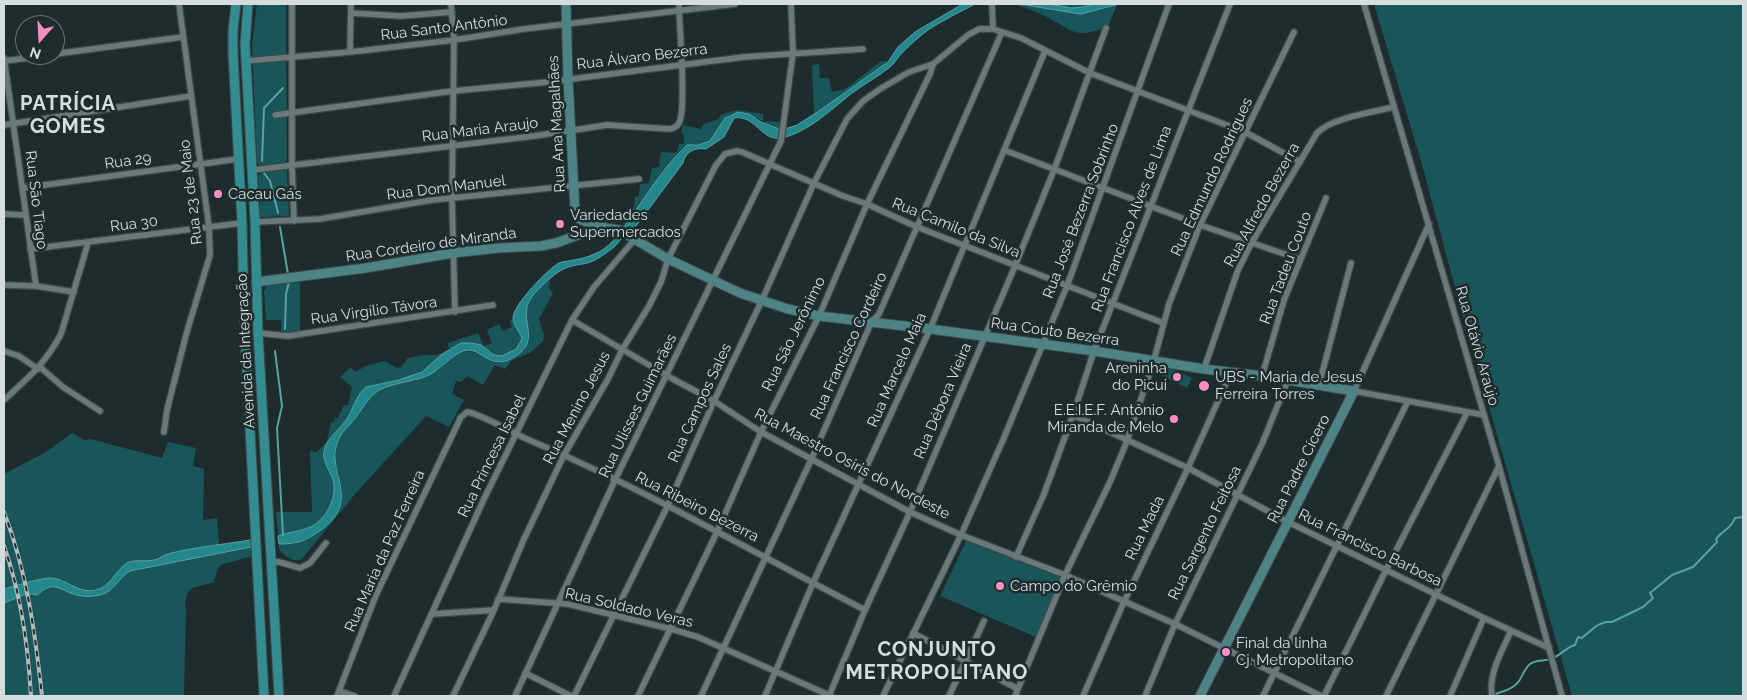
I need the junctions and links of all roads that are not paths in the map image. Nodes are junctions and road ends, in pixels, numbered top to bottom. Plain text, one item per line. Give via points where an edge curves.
1 (179, 4) edge
2 (236, 4) edge
3 (248, 4) edge
4 (292, 4) edge
5 (351, 4) edge
6 (451, 4) edge
7 (566, 4) edge
8 (735, 4) edge
9 (792, 4) edge
10 (992, 4) edge
11 (1169, 4) edge
12 (1230, 4) edge
13 (1364, 4) edge
14 (679, 7) edge
15 (452, 12) junction
16 (351, 13) junction
17 (565, 25) junction
18 (1106, 28) dead end
19 (993, 29) junction
20 (1002, 32) junction
21 (1294, 32) dead end
22 (183, 37) junction
23 (454, 40) junction
24 (863, 49) dead end
25 (1045, 50) junction
26 (350, 52) junction
27 (65, 53) edge
28 (793, 53) junction
29 (293, 57) junction
30 (4, 60) edge
31 (246, 61) junction
32 (933, 64) junction
33 (682, 65) junction
34 (1090, 73) junction
35 (568, 79) junction
36 (453, 91) junction
37 (1138, 92) junction
38 (191, 96) junction
39 (1394, 107) junction
40 (1188, 110) junction
41 (292, 113) junction
42 (275, 115) dead end
43 (14, 124) junction
44 (4, 125) edge
45 (570, 131) junction
46 (1245, 132) junction
47 (453, 146) junction
48 (1004, 150) junction
49 (742, 152) joint
50 (238, 159) junction
51 (1300, 162) junction
52 (200, 163) junction
53 (771, 165) junction
54 (292, 166) junction
55 (253, 170) junction
56 (1054, 170) junction
57 (640, 179) dead end
58 (814, 183) junction
59 (574, 186) junction
60 (22, 188) junction
61 (1103, 189) junction
62 (452, 198) junction
63 (1326, 198) dead end
64 (867, 204) junction
65 (1151, 207) junction
66 (4, 214) edge
67 (25, 215) junction
68 (577, 215) junction
69 (294, 221) junction
70 (256, 222) junction
71 (242, 223) junction
72 (1429, 224) junction
73 (1200, 225) junction
74 (210, 227) junction
75 (600, 227) junction
76 (917, 227) junction
77 (577, 236) junction
78 (632, 238) junction
79 (88, 242) junction
80 (1252, 242) junction
81 (964, 245) junction
82 (30, 250) junction
83 (453, 253) junction
84 (668, 259) junction
85 (1300, 259) junction
86 (1351, 263) dead end
87 (1015, 266) junction
88 (712, 281) junction
89 (256, 282) junction
90 (4, 285) edge
91 (36, 286) junction
92 (1068, 286) junction
93 (74, 292) junction
94 (762, 300) junction
95 (1113, 304) junction
96 (493, 305) dead end
97 (456, 312) junction
98 (244, 316) junction
99 (819, 316) junction
100 (258, 317) junction
101 (572, 320) junction
102 (871, 322) junction
103 (1163, 323) junction
104 (930, 329) junction
105 (258, 333) junction
106 (984, 336) junction
107 (1042, 344) junction
108 (622, 350) junction
109 (4, 351) edge
110 (1094, 351) junction
111 (246, 352) junction
112 (259, 352) junction
113 (1154, 360) junction
114 (39, 368) junction
115 (1204, 369) junction
116 (1231, 372) junction
117 (667, 375) junction
118 (1262, 376) junction
119 (1288, 380) junction
120 (1319, 384) junction
121 (1354, 391) junction
122 (4, 400) edge
123 (714, 401) junction
124 (1408, 401) junction
125 (100, 411) dead end
126 (1467, 412) junction
127 (1073, 415) junction
128 (1484, 416) junction
129 (461, 417) joint
130 (164, 432) dead end
131 (761, 432) junction
132 (516, 435) junction
133 (1127, 441) junction
134 (564, 455) junction
135 (811, 460) junction
136 (1499, 466) junction
137 (1188, 468) junction
138 (615, 480) junction
139 (859, 485) junction
140 (1238, 494) junction
141 (668, 505) junction
142 (910, 512) junction
143 (1288, 522) junction
144 (717, 532) junction
145 (961, 535) junction
146 (326, 543) dead end
147 (1338, 546) junction
148 (1016, 556) junction
149 (765, 557) junction
150 (271, 562) junction
151 (1386, 570) junction
152 (1065, 575) junction
153 (813, 583) junction
154 (1436, 595) junction
155 (498, 599) junction
156 (1124, 602) junction
157 (558, 604) junction
158 (494, 610) junction
159 (865, 610) junction
160 (433, 614) junction
161 (614, 615) junction
162 (1484, 618) junction
163 (984, 621) dead end
164 (1176, 624) junction
165 (671, 629) junction
166 (1511, 631) junction
167 (913, 633) junction
168 (1224, 648) junction
169 (1549, 648) junction
170 (723, 649) junction
171 (966, 661) junction
172 (776, 671) junction
173 (525, 673) junction
174 (1274, 673) junction
175 (1018, 689) junction
176 (338, 694) edge
177 (264, 696) edge
178 (279, 696) edge
179 (355, 696) edge
180 (394, 696) edge
181 (453, 696) edge
182 (515, 696) edge
183 (573, 696) edge
184 (638, 696) edge
185 (701, 696) edge
186 (765, 696) edge
187 (830, 696) edge
188 (883, 696) edge
189 (949, 696) edge
190 (1015, 696) edge
191 (1083, 696) edge
192 (1144, 696) edge
193 (1200, 696) edge
194 (1263, 696) edge
195 (1323, 696) edge
196 (1386, 696) edge
197 (1450, 696) edge
198 (1492, 696) edge
199 (1562, 696) edge

1 - 22 street, Rua 23 de Maio
2 - 50 main road, Avenida da Integração via 233,54
3 - 31 main road, Avenida da Integração
4 - 29 street
5 - 16 street
6 - 15 street
7 - 17 street, Rua Ana Magalhães
8 - 14 street, Rua Santo Antônio
9 - 28 street, Rua Ulisses Guimarães
10 - 19 street
11 - 37 street, Rua José Bezerra Sobrinho
12 - 40 street, Rua Francisco Alves de Lima
13 - 39 street, Rua Otávio Araújo
14 - 17 street, Rua Santo Antônio
14 - 33 street, Rua Maria Araujo
15 - 16 street via 401,16
15 - 23 street
16 - 26 street
17 - 23 street, Rua Santo Antônio
17 - 35 street, Rua Ana Magalhães
18 - 34 street, Rua Débora Vieira
19 - 20 street
19 - 32 street via 973,32
20 - 25 street
20 - 76 street, Rua Francisco Cordeiro
21 - 46 street, Rua Edmundo Rodrigues
22 - 27 street
22 - 38 street, Rua 23 de Maio
23 - 26 street, Rua Santo Antônio
23 - 36 street
24 - 28 street, Rua Álvaro Bezerra
25 - 34 street
25 - 48 street, Rua Marcelo Maia
26 - 29 street, Rua Santo Antônio
28 - 33 street, Rua Álvaro Bezerra
28 - 53 street, Rua Ulisses Guimarães via 782,141
29 - 31 street, Rua Santo Antônio
29 - 41 street
30 - 43 street, Rua São Tiago
31 - 55 main road, Avenida da Integração
32 - 58 street, Rua Campos Sales via 909,72 863,101 847,119
32 - 64 street, Rua São Jerônimo
33 - 35 street, Rua Álvaro Bezerra
33 - 45 street, Rua Maria Araujo via 682,115 675,127 607,125
34 - 37 street
34 - 56 street, Rua Débora Vieira
35 - 36 street, Rua Álvaro Bezerra
35 - 45 street, Rua Ana Magalhães
36 - 41 street, Rua Álvaro Bezerra
36 - 47 street
37 - 40 street
37 - 61 street, Rua José Bezerra Sobrinho
38 - 43 street
38 - 52 street, Rua 23 de Maio
39 - 51 street, Rua Alfredo Bezerra via 1322,127
39 - 72 street, Rua Otávio Araújo
40 - 46 street
40 - 65 street, Rua Francisco Alves de Lima
41 - 42 street, Rua Álvaro Bezerra
41 - 54 street
43 - 44 street
43 - 60 street, Rua São Tiago
45 - 47 street, Rua Maria Araujo
45 - 59 street, Rua Ana Magalhães
46 - 51 street
46 - 73 street, Rua Edmundo Rodrigues
47 - 54 street, Rua Maria Araujo
47 - 62 street
48 - 56 street
48 - 81 street, Rua Marcelo Maia
49 - 53 street, Rua Camilo da Silva
49 - 84 street, Rua Menino Jesus via 732,151 720,159
50 - 52 street, Rua 29
50 - 71 main road, Avenida da Integração
51 - 80 street, Rua Alfredo Bezerra
52 - 60 street, Rua 29
52 - 74 street, Rua 23 de Maio
53 - 58 street, Rua Camilo da Silva
53 - 88 street, Rua Ulisses Guimarães
54 - 55 street, Rua Maria Araujo
54 - 69 street
55 - 70 main road, Avenida da Integração
56 - 61 street
56 - 87 street, Rua Débora Vieira
57 - 59 street, Rua Dom Manuel
58 - 64 street, Rua Camilo da Silva
58 - 94 street, Rua Campos Sales
59 - 62 street, Rua Dom Manuel
59 - 68 street, Rua Ana Magalhães
60 - 67 street, Rua São Tiago
61 - 65 street
61 - 92 street, Rua José Bezerra Sobrinho
62 - 69 street, Rua Dom Manuel
62 - 83 street
63 - 85 street, Rua Tadeu Couto
64 - 76 street, Rua Camilo da Silva
64 - 99 street, Rua São Jerônimo
65 - 73 street
65 - 95 street, Rua Francisco Alves de Lima
66 - 67 street
67 - 82 street, Rua São Tiago
68 - 75 street via 584,222
68 - 77 street, Rua Ana Magalhães
69 - 70 street, Rua Dom Manuel
70 - 89 main road, Avenida da Integração
71 - 74 street, Rua 30
71 - 98 main road, Avenida da Integração
72 - 121 street, Rua Padre Cícero
72 - 128 street, Rua Otávio Araújo
73 - 80 street
73 - 103 street, Rua Edmundo Rodrigues
74 - 79 street, Rua 30
74 - 130 street, Rua 23 de Maio via 210,256 186,335
75 - 77 street, Rua Cordeiro de Miranda
75 - 78 street via 619,230
76 - 81 street, Rua Camilo da Silva
76 - 102 street, Rua Francisco Cordeiro via 879,314
77 - 83 street, Rua Cordeiro de Miranda via 540,246
78 - 84 street, Rua Couto Bezerra
78 - 101 street, Rua Princesa Isabel
79 - 82 street, Rua 30
79 - 93 street
80 - 85 street
80 - 115 street, Rua Alfredo Bezerra
81 - 87 street, Rua Camilo da Silva
81 - 104 street, Rua Marcelo Maia
82 - 91 street, Rua São Tiago
83 - 89 street, Rua Cordeiro de Miranda via 356,270
83 - 97 street
84 - 88 street, Rua Couto Bezerra
84 - 108 street, Rua Menino Jesus via 653,298
85 - 118 street, Rua Tadeu Couto via 1284,300
86 - 120 street
87 - 92 street, Rua Camilo da Silva
87 - 106 street, Rua Débora Vieira
88 - 94 street, Rua Couto Bezerra
88 - 117 street, Rua Ulisses Guimarães
89 - 100 main road, Avenida da Integração
90 - 91 street
91 - 93 street
92 - 95 street, Rua Camilo da Silva
92 - 107 street, Rua José Bezerra Sobrinho
93 - 114 street via 61,334
94 - 99 street, Rua Couto Bezerra
94 - 123 street, Rua Campos Sales
95 - 103 street, Rua Camilo da Silva
95 - 110 street, Rua Francisco Alves de Lima
96 - 97 street, Rua Virgílio Távora
97 - 105 street, Rua Virgílio Távora via 288,336
98 - 100 main road
98 - 111 main road, Avenida da Integração
99 - 102 street, Rua Couto Bezerra
99 - 131 street, Rua São Jerônimo
100 - 105 main road, Avenida da Integração
101 - 108 street, Rua Maestro Osiris do Nordeste
101 - 132 street, Rua Princesa Isabel
102 - 104 street, Rua Couto Bezerra
102 - 135 street, Rua Francisco Cordeiro
103 - 113 street, Rua Edmundo Rodrigues
104 - 106 street, Rua Couto Bezerra
104 - 139 street, Rua Marcelo Maia
105 - 112 main road, Avenida da Integração
106 - 107 street, Rua Couto Bezerra
106 - 142 street, Rua Débora Vieira
107 - 110 street, Rua Couto Bezerra
107 - 145 street, Rua José Bezerra Sobrinho
108 - 117 street, Rua Maestro Osiris do Nordeste
108 - 134 street, Rua Menino Jesus
109 - 114 street
110 - 113 street, Rua Couto Bezerra
110 - 127 street, Rua Francisco Alves de Lima
111 - 112 main road
111 - 177 main road, Avenida da Integração
112 - 150 main road, Avenida da Integração
113 - 115 street, Rua Couto Bezerra
113 - 133 street, Rua Edmundo Rodrigues
114 - 122 street
114 - 125 street
115 - 116 street, Rua Couto Bezerra
116 - 118 street, Rua Couto Bezerra
116 - 137 street, Rua Mada
117 - 123 street, Rua Maestro Osiris do Nordeste
117 - 138 street, Rua Ulisses Guimarães
118 - 119 street, Rua Couto Bezerra
119 - 120 street, Rua Couto Bezerra
119 - 140 street, Rua Sargento Feitosa
120 - 121 street, Rua Couto Bezerra
121 - 124 street, Rua Couto Bezerra
121 - 143 street, Rua Padre Cícero
123 - 131 street, Rua Maestro Osiris do Nordeste
123 - 141 street, Rua Campos Sales
124 - 126 street, Rua Couto Bezerra
124 - 147 street
126 - 128 street, Rua Couto Bezerra
126 - 151 street
127 - 133 street, Rua Francisco Barbosa
127 - 148 street, Rua Francisco Alves de Lima via 1044,494
128 - 136 street, Rua Otávio Araújo
129 - 132 street, Rua Ribeiro Bezerra via 464,412 469,412
129 - 176 street, Rua Maria da Paz Ferreira via 376,595
131 - 135 street, Rua Maestro Osiris do Nordeste
131 - 144 street, Rua São Jerônimo
132 - 134 street, Rua Ribeiro Bezerra
132 - 160 street, Rua Princesa Isabel
133 - 137 street, Rua Francisco Barbosa
133 - 152 street, Rua Edmundo Rodrigues
134 - 138 street, Rua Ribeiro Bezerra
134 - 155 street, Rua Menino Jesus
135 - 139 street, Rua Maestro Osiris do Nordeste
135 - 149 street, Rua Francisco Cordeiro
136 - 154 street
136 - 169 street, Rua Otávio Araújo
137 - 140 street, Rua Francisco Barbosa
137 - 156 street, Rua Mada
138 - 141 street, Rua Ribeiro Bezerra
138 - 157 street, Rua Ulisses Guimarães
139 - 142 street, Rua Maestro Osiris do Nordeste
139 - 153 street, Rua Marcelo Maia
140 - 143 street, Rua Francisco Barbosa
140 - 164 street, Rua Sargento Feitosa
141 - 144 street, Rua Ribeiro Bezerra
141 - 161 street, Rua Campos Sales
142 - 145 street, Rua Maestro Osiris do Nordeste
142 - 159 street, Rua Débora Vieira
143 - 147 street, Rua Francisco Barbosa
143 - 168 street, Rua Padre Cícero
144 - 149 street, Rua Ribeiro Bezerra
144 - 165 street, Rua São Jerônimo
145 - 148 street, Rua Maestro Osiris do Nordeste
145 - 167 street, Rua José Bezerra Sobrinho
146 - 150 street via 310,563 300,568
147 - 151 street, Rua Francisco Barbosa
147 - 174 street
148 - 152 street, Rua Maestro Osiris do Nordeste
149 - 153 street, Rua Ribeiro Bezerra
149 - 170 street, Rua Francisco Cordeiro
150 - 178 main road, Avenida da Integração
151 - 154 street, Rua Francisco Barbosa
151 - 195 street
152 - 156 street, Rua Maestro Osiris do Nordeste
152 - 175 street, Rua Edmundo Rodrigues
153 - 159 street, Rua Ribeiro Bezerra
153 - 172 street, Rua Marcelo Maia
154 - 162 street, Rua Francisco Barbosa
154 - 196 street
155 - 157 street, Rua Soldado Veras
155 - 158 street, Rua Menino Jesus
156 - 164 street, Rua Maestro Osiris do Nordeste
156 - 191 street, Rua Mada
157 - 161 street, Rua Soldado Veras
157 - 173 street, Rua Ulisses Guimarães
158 - 160 street
158 - 181 street, Rua Menino Jesus
159 - 187 street, Rua Débora Vieira
160 - 180 street, Rua Princesa Isabel
161 - 165 street, Rua Soldado Veras
161 - 183 street, Rua Campos Sales
162 - 166 street, Rua Francisco Barbosa
162 - 197 street
163 - 171 street
164 - 168 street, Rua Maestro Osiris do Nordeste
164 - 192 street, Rua Sargento Feitosa
165 - 170 street, Rua Soldado Veras
165 - 184 street, Rua São Jerônimo
166 - 169 street, Rua Francisco Barbosa
166 - 198 street via 1493,673
167 - 171 street
167 - 188 street, Rua José Bezerra Sobrinho
168 - 174 street, Rua Maestro Osiris do Nordeste
168 - 193 street, Rua Padre Cícero
169 - 199 street, Rua Otávio Araújo
170 - 172 street, Rua Soldado Veras
170 - 185 street, Rua Francisco Cordeiro
171 - 175 street
171 - 189 street
172 - 186 street, Rua Marcelo Maia
172 - 187 street, Rua Soldado Veras
173 - 182 street, Rua Ulisses Guimarães
173 - 183 street
174 - 194 street
174 - 195 street, Rua Maestro Osiris do Nordeste
175 - 190 street, Rua Edmundo Rodrigues
176 - 179 street

